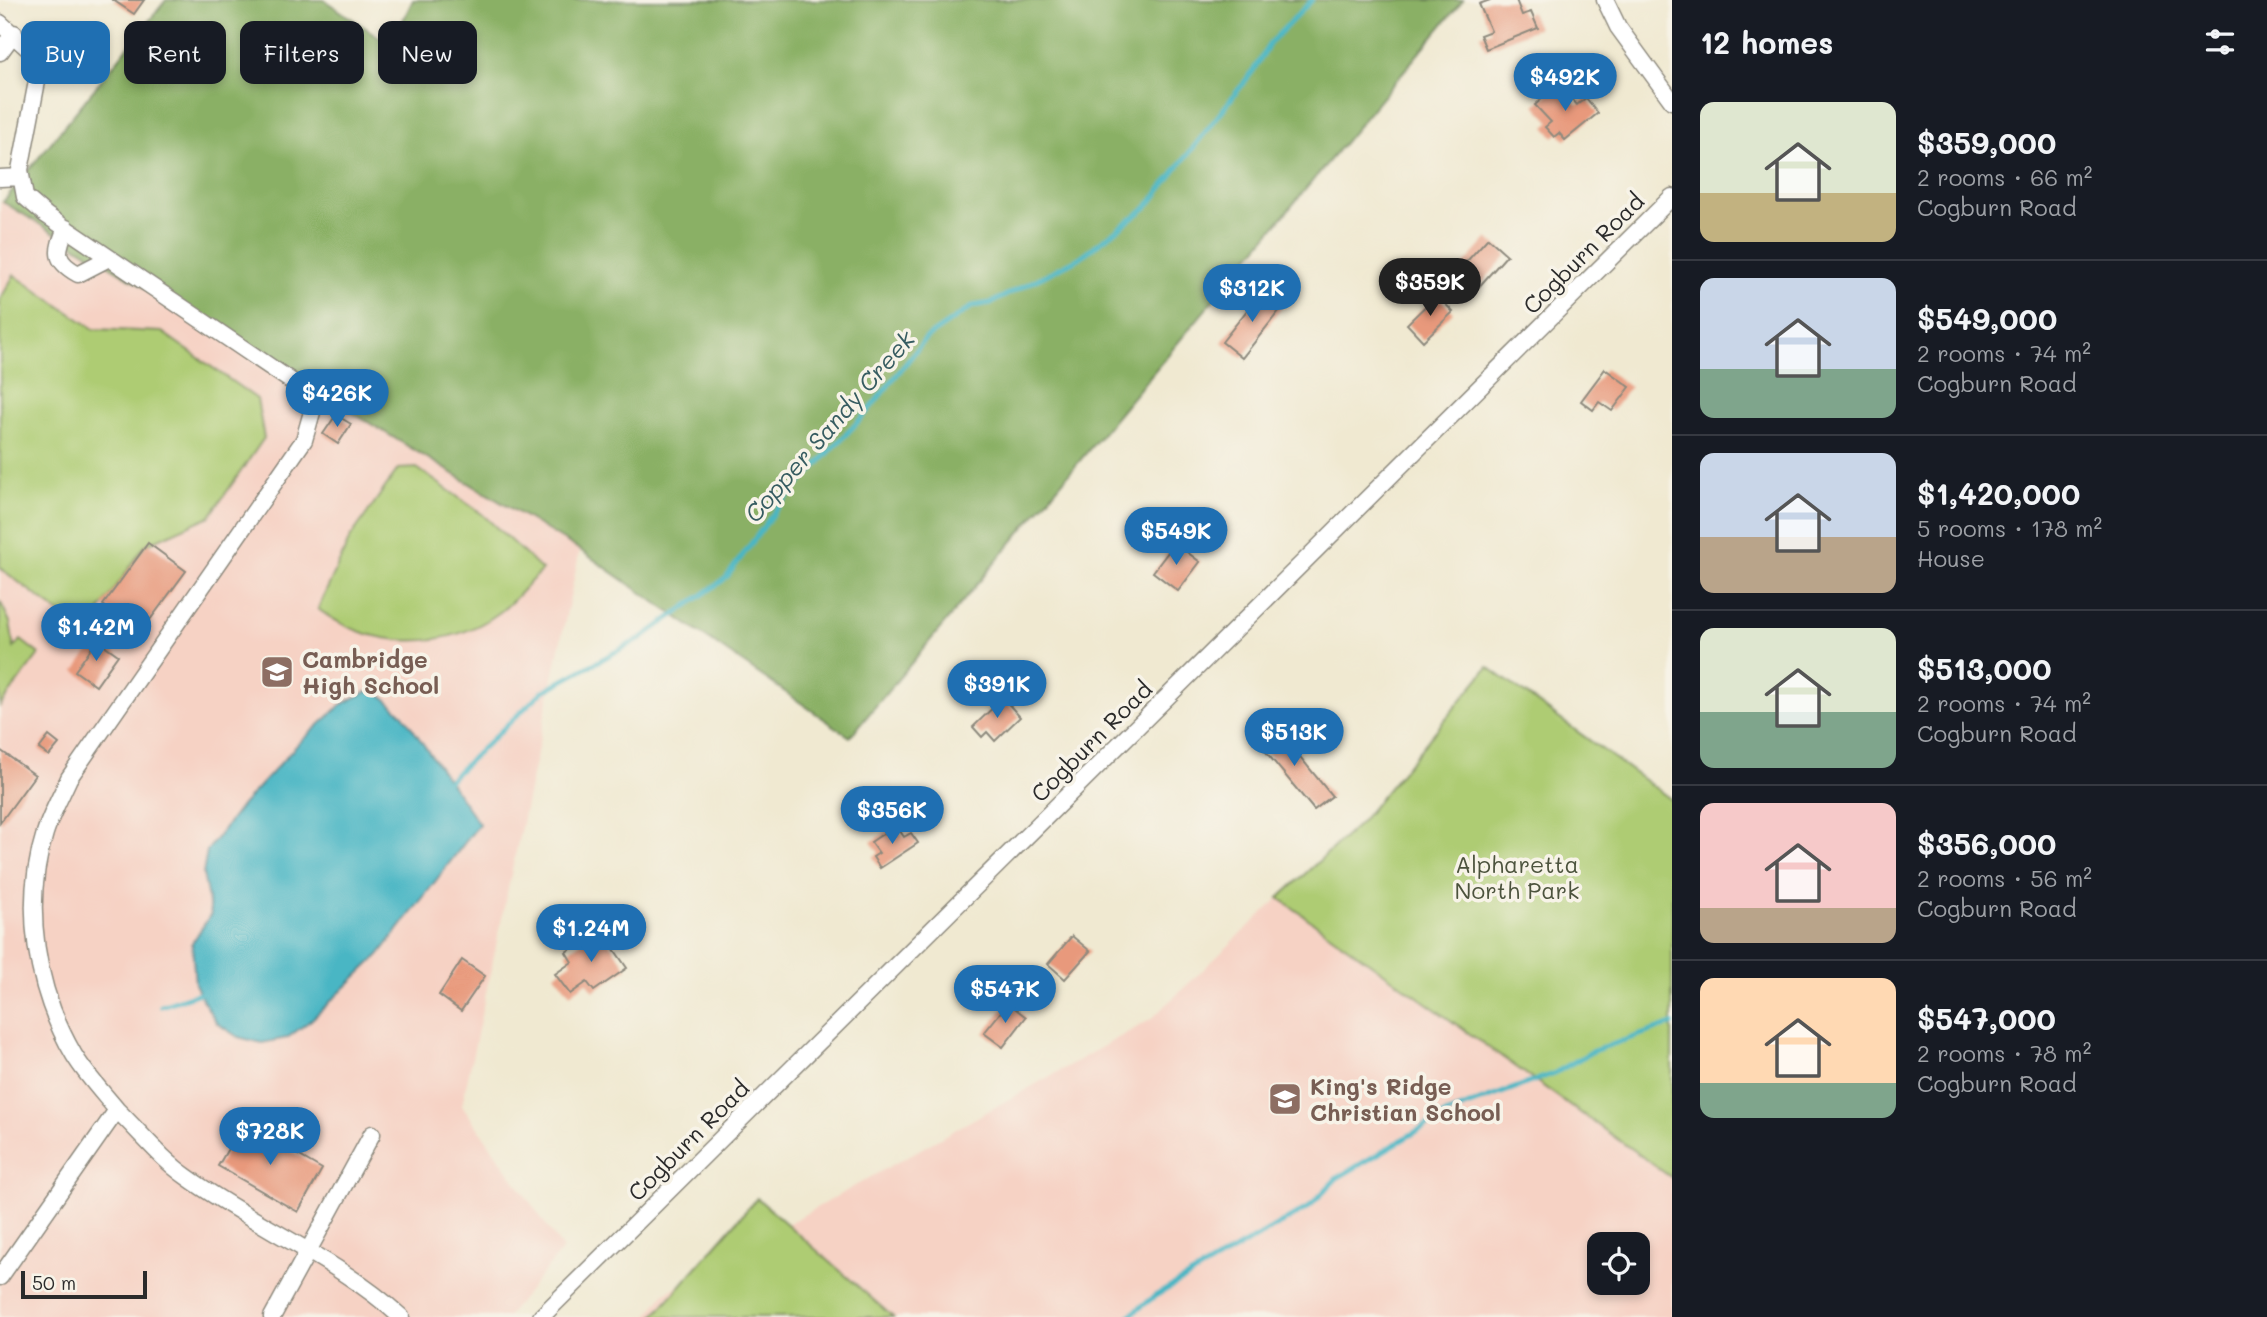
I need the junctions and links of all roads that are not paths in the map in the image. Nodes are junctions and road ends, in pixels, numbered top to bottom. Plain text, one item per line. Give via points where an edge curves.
1 (1605, 0) edge
2 (0, 23) edge
3 (14, 33) junction
4 (0, 51) edge
5 (1672, 101) edge
6 (21, 177) junction
7 (0, 178) edge
8 (1672, 197) edge
9 (66, 228) junction
10 (110, 258) junction
11 (117, 1110) junction
12 (372, 1134) dead end
13 (309, 1251) junction
14 (0, 1277) edge
15 (272, 1317) edge
16 (401, 1317) edge
17 (541, 1317) edge

1 - 5 street via 1618,27
2 - 3 street
3 - 4 street
3 - 6 street via 33,53 38,76
6 - 7 street
6 - 9 street via 25,197
8 - 17 street, Cogburn Road
9 - 10 street
9 - 10 street via 60,244 63,265 78,274
10 - 11 street via 300,387 312,412 304,440 69,778 45,833 34,894 38,959 49,1003 75,1057
11 - 13 street via 184,1175
11 - 14 street
12 - 13 street
13 - 15 street
13 - 16 street

